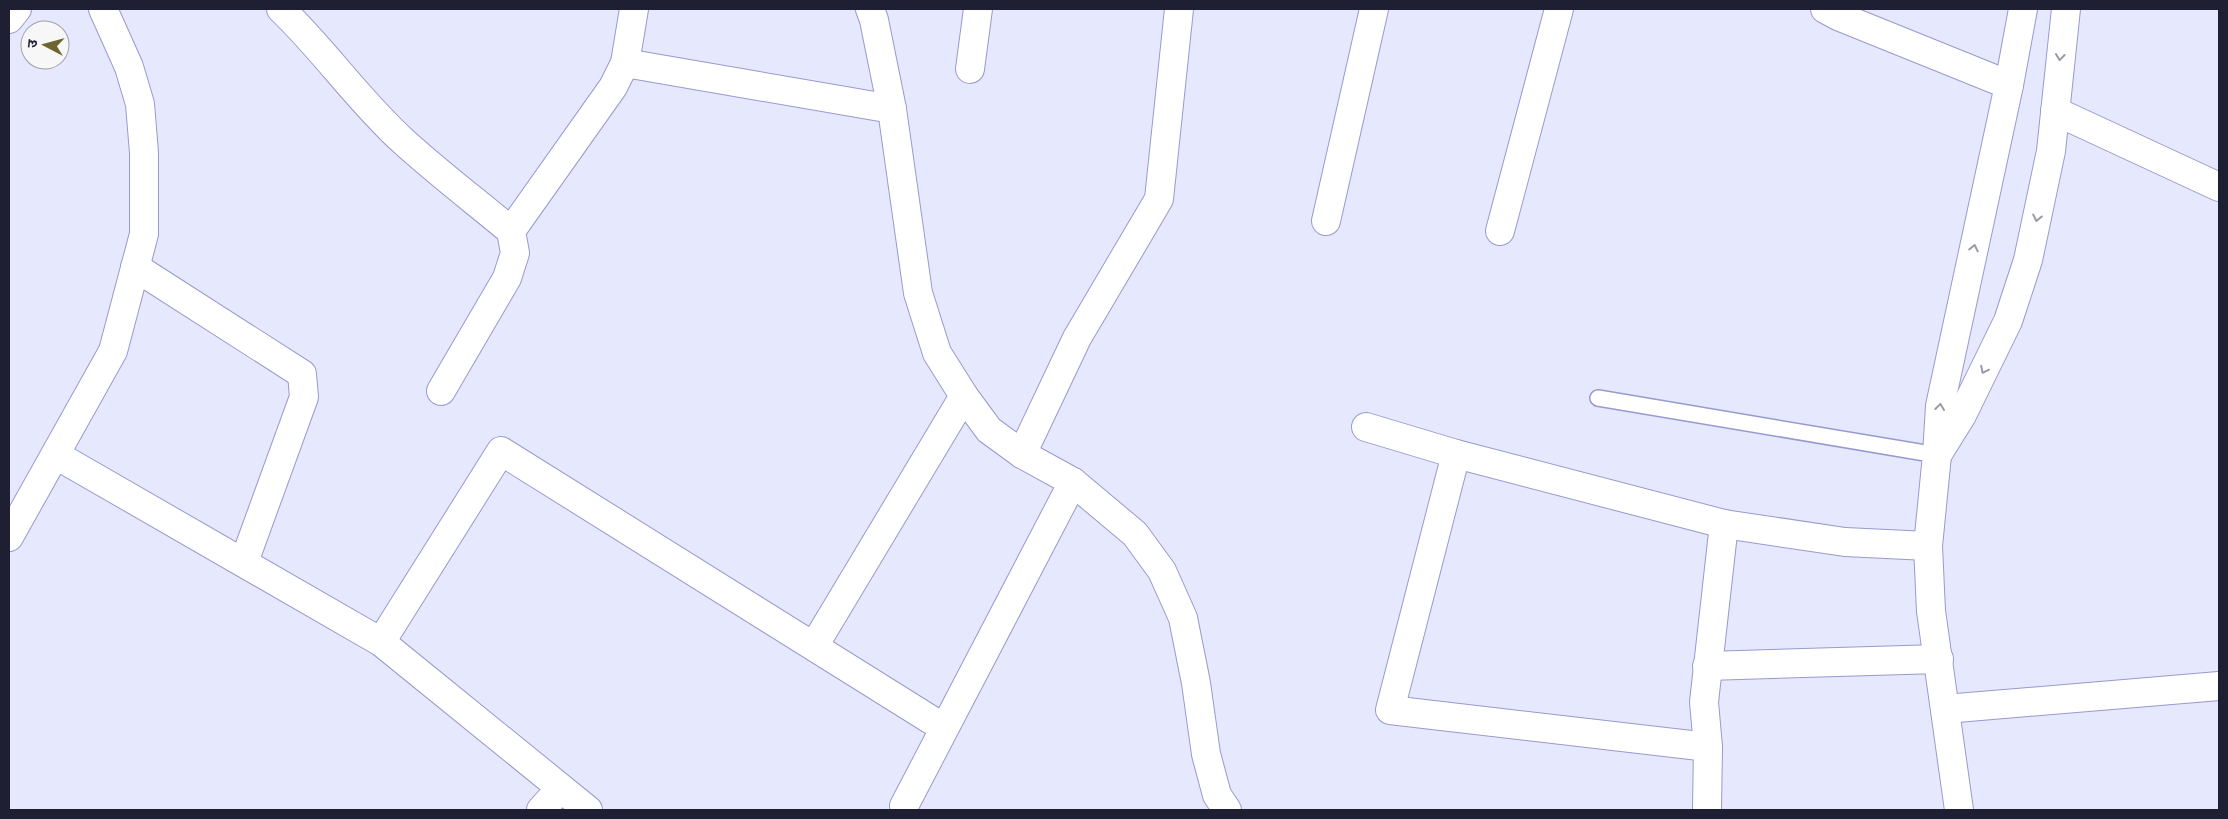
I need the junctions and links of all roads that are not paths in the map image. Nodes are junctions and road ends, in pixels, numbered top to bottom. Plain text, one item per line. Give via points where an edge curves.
1 (18, 9) edge
2 (103, 9) edge
3 (281, 9) edge
4 (634, 9) edge
5 (870, 9) edge
6 (978, 9) edge
7 (1179, 9) edge
8 (1374, 9) edge
9 (1559, 9) edge
10 (1825, 9) edge
11 (2023, 9) edge
12 (2066, 9) edge
13 (9, 19) edge
14 (625, 64) junction
15 (970, 69) dead end
16 (2009, 85) junction
17 (892, 109) junction
18 (2054, 110) junction
19 (2219, 187) edge
20 (1326, 221) dead end
21 (511, 231) junction
22 (1500, 231) dead end
23 (135, 267) junction
24 (441, 391) dead end
25 (964, 396) junction
26 (1598, 398) dead end
27 (1366, 427) dead end
28 (1022, 454) junction
29 (1456, 454) junction
30 (56, 455) junction
31 (1937, 455) junction
32 (1073, 482) junction
33 (1724, 524) junction
34 (9, 536) edge
35 (1928, 546) junction
36 (244, 562) junction
37 (381, 642) junction
38 (814, 646) junction
39 (1938, 659) junction
40 (1707, 666) junction
41 (2219, 686) edge
42 (1945, 709) junction
43 (944, 728) junction
44 (1708, 746) junction
45 (560, 789) junction
46 (904, 806) dead end
47 (541, 810) edge
48 (588, 810) edge
49 (1227, 810) edge
50 (1706, 810) edge
51 (1958, 810) edge

1 - 13 street
2 - 23 street via 129,67 140,104 144,234
3 - 21 street via 402,140
4 - 14 street
5 - 17 street
6 - 15 street
7 - 28 street via 1159,200 1077,338
8 - 20 street
9 - 22 street
10 - 16 street
11 - 16 street
12 -> 18 street
14 - 17 street
14 - 21 street via 613,87
31 -> 16 street via 1940,406
17 - 25 street via 918,293 937,353
18 - 19 street
18 -> 31 street via 2051,150 2028,260 2008,321 1962,415
21 - 24 street via 515,252 508,278
23 - 30 street via 113,351
23 - 36 street via 302,374 304,397
25 - 28 street via 988,430
25 - 38 street
26 - 31 lane
27 - 29 street
28 - 32 street
29 - 33 street
29 - 44 street via 1390,710
30 - 34 street
30 - 36 street
31 - 35 street
32 - 43 street
32 - 49 street via 1135,534 1162,571 1182,618 1206,754 1217,795
33 - 35 street via 1845,542
33 - 40 street
35 - 39 street via 1931,611
36 - 37 street
37 - 38 street via 501,451
37 - 45 street
38 - 43 street
39 - 40 street
39 - 42 street
40 - 44 street via 1704,702
41 - 42 street
42 - 51 street
43 - 46 street
44 - 50 street
45 - 47 street
45 - 48 street

